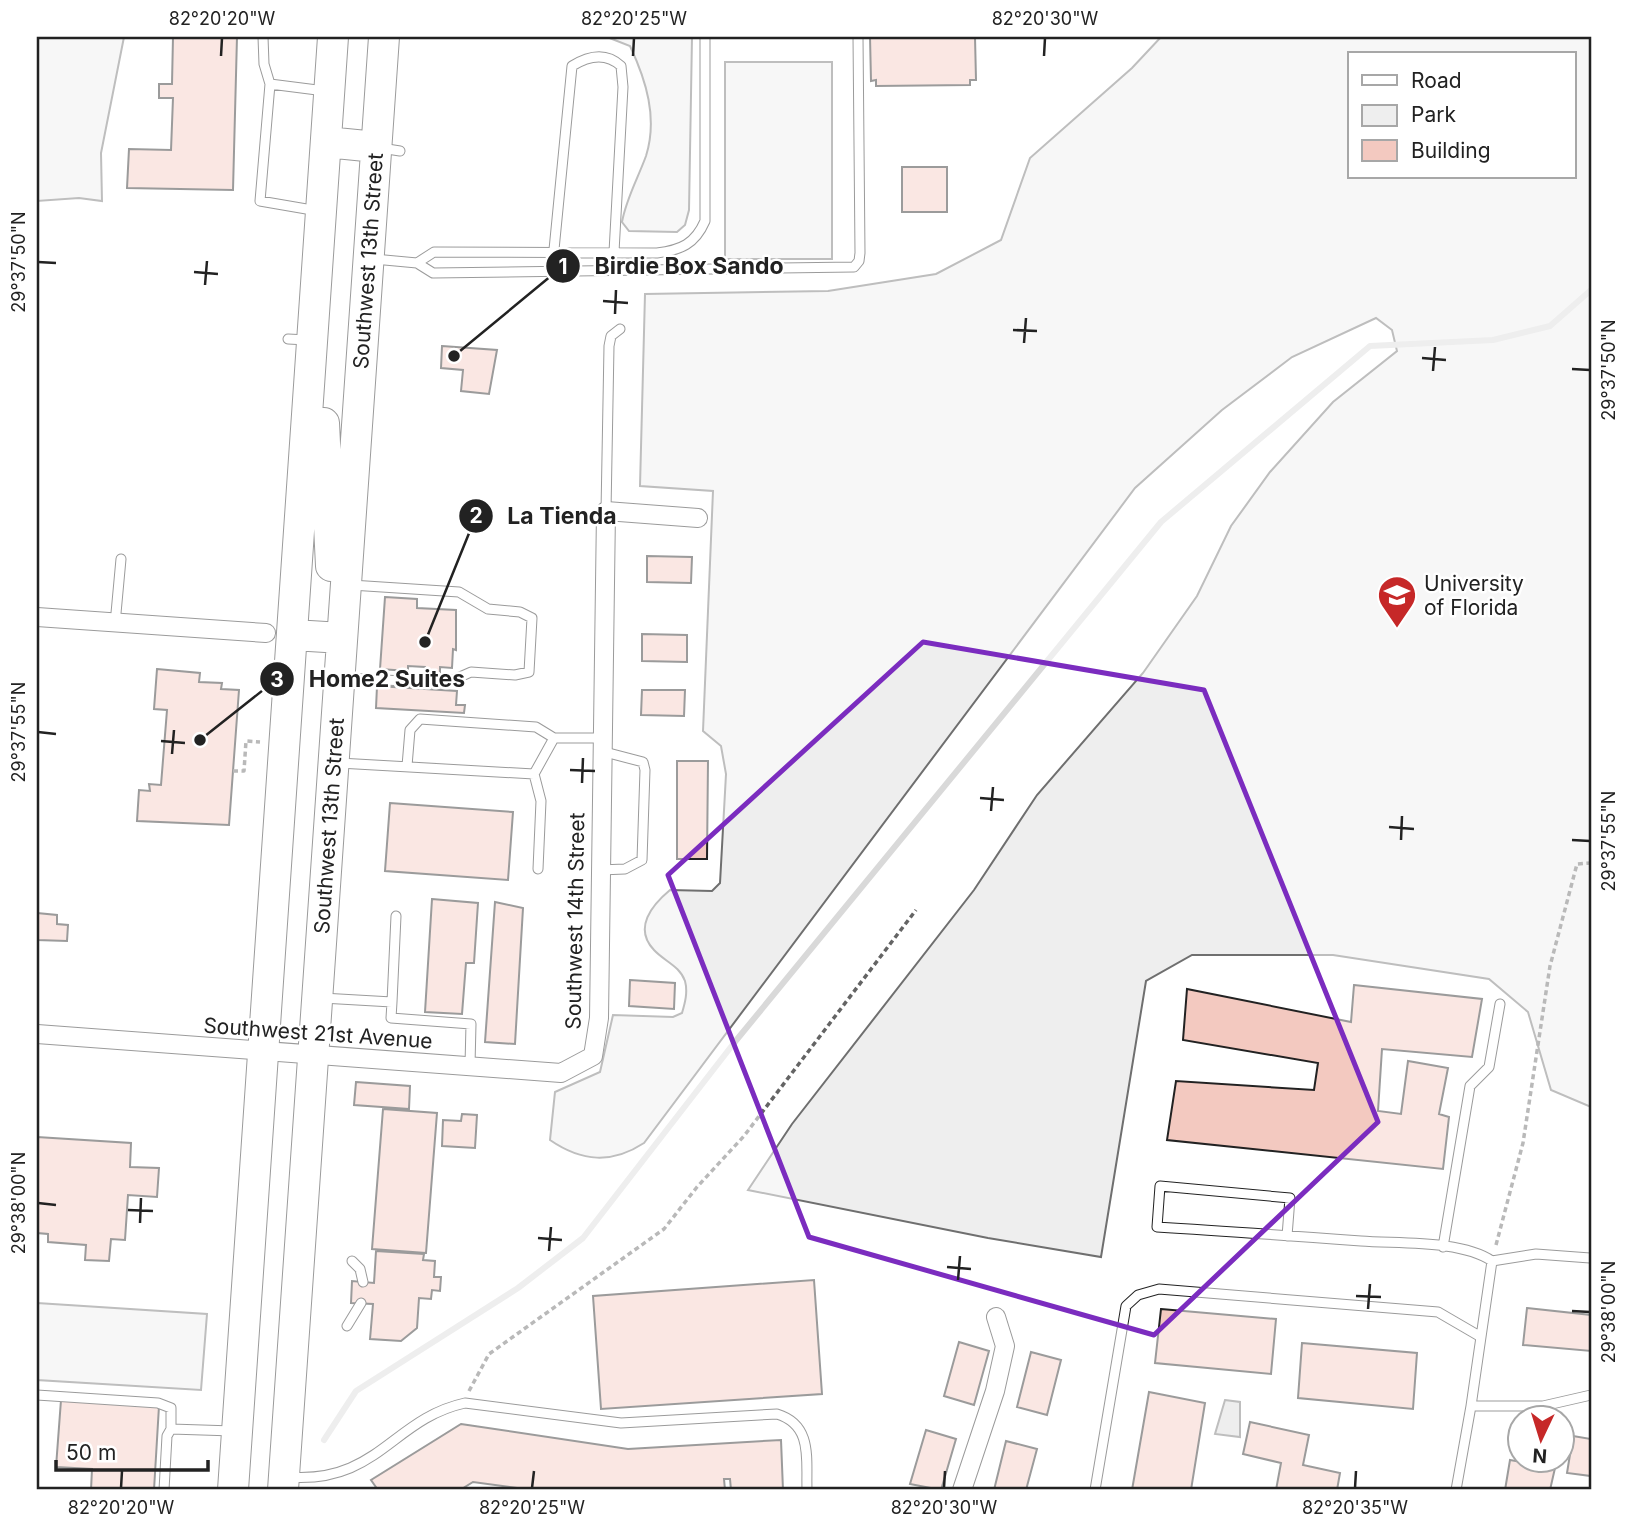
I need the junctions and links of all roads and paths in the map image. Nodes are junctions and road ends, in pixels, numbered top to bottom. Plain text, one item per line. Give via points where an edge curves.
1 (263, 37) edge
2 (333, 37) edge
3 (384, 37) edge
4 (705, 37) edge
5 (858, 37) edge
6 (270, 83) junction
7 (330, 91) junction
8 (326, 142) junction
9 (388, 149) junction
10 (321, 212) junction
11 (553, 251) junction
12 (614, 253) junction
13 (369, 258) junction
14 (417, 263) junction
15 (552, 270) junction
16 (620, 329) dead end
17 (310, 393) junction
18 (607, 511) junction
19 (698, 518) dead end
20 (121, 559) dead end
21 (346, 585) junction
22 (37, 617) edge
23 (116, 624) junction
24 (280, 634) junction
25 (342, 638) junction
26 (339, 677) junction
27 (554, 738) junction
28 (260, 742) dead end
29 (601, 744) junction
30 (334, 763) junction
31 (407, 766) junction
32 (233, 771) dead end
33 (534, 774) junction
34 (1591, 863) edge
35 (538, 869) dead end
36 (600, 870) junction
37 (916, 910) dead end
38 (396, 916) dead end
39 (317, 997) junction
40 (392, 1002) junction
41 (1500, 1004) dead end
42 (37, 1034) edge
43 (264, 1052) junction
44 (313, 1054) junction
45 (593, 1056) joint
46 (470, 1065) junction
47 (1287, 1236) junction
48 (1443, 1247) junction
49 (1590, 1258) edge
50 (352, 1261) dead end
51 (1492, 1261) junction
52 (363, 1282) dead end
53 (361, 1303) dead end
54 (996, 1317) dead end
55 (347, 1325) dead end
56 (1481, 1337) junction
57 (37, 1395) edge
58 (1591, 1395) edge
59 (465, 1403) junction
60 (1471, 1406) junction
61 (172, 1429) junction
62 (238, 1431) junction
63 (284, 1483) edge
64 (164, 1490) edge
65 (233, 1490) edge
66 (807, 1490) edge
67 (962, 1490) edge
68 (1094, 1490) edge
69 (1456, 1490) edge

1 - 6 lane
2 - 7 main road
3 - 9 main road, Southwest 13th Street
4 - 12 lane via 705,221 691,243 676,250
5 - 15 lane via 860,253 854,267
6 - 7 lane
6 - 10 lane via 260,201
7 - 8 main road
8 - 9 main road
8 - 10 main road
9 - 13 main road, Southwest 13th Street
10 - 17 main road via 300,340
11 - 12 lane
11 - 12 lane via 572,66 584,58 599,57 613,58 621,66 623,87
11 - 14 lane via 434,252
11 - 15 lane
13 - 14 lane
13 - 21 main road, Southwest 13th Street
14 - 15 lane via 433,273
16 - 18 lane, Southwest 14th Street via 608,346
17 - 21 main road via 323,408 330,565
17 - 24 main road
18 - 19 street
18 - 29 street, Southwest 14th Street
20 - 23 lane
21 - 25 main road, Southwest 13th Street
21 - 26 lane via 459,592 488,609 520,612 532,618 529,672 471,672 446,683
22 - 23 street
23 - 24 street
24 - 25 main road
24 - 43 main road
25 - 26 main road, Southwest 13th Street
26 - 30 main road, Southwest 13th Street
27 - 29 lane
27 - 31 lane via 536,727 420,719 410,730
27 - 33 lane
28 - 32 path via 246,741 244,771
29 - 36 street, Southwest 14th Street
29 - 36 lane via 643,762 645,802 642,860 625,869
30 - 31 lane
30 - 39 main road, Southwest 13th Street
31 - 33 lane
33 - 35 lane via 541,801
34 - 51 path via 1577,864 1550,966 1523,1143
36 - 45 street, Southwest 14th Street via 599,1018
37 - 59 path via 744,1136 664,1229 489,1354
38 - 40 lane
39 - 40 lane
39 - 44 main road, Southwest 13th Street
40 - 46 lane via 391,1018 471,1024
41 - 48 lane via 1489,1067 1470,1086
42 - 43 street, Southwest 21st Avenue
43 - 44 street, Southwest 21st Avenue
43 - 62 main road
44 - 46 street, Southwest 21st Avenue
44 - 63 main road, Southwest 13th Street
45 - 46 street, Southwest 21st Avenue via 561,1073
47 - 47 lane via 1290,1198 1160,1186 1157,1227
47 - 48 lane
48 - 51 lane via 1479,1252
49 - 51 lane via 1536,1254
50 - 52 lane
51 - 56 lane
53 - 55 lane
54 - 67 street via 1005,1346
56 - 60 lane
56 - 68 lane via 1438,1312 1159,1289 1138,1295 1126,1306
57 - 61 lane via 158,1403 171,1408
58 - 60 lane via 1543,1406
59 - 63 lane via 443,1408 360,1465 331,1477
59 - 66 lane via 621,1423 777,1414 790,1418 805,1436
60 - 69 lane
61 - 62 lane
61 - 64 lane via 167,1436
62 - 65 main road

